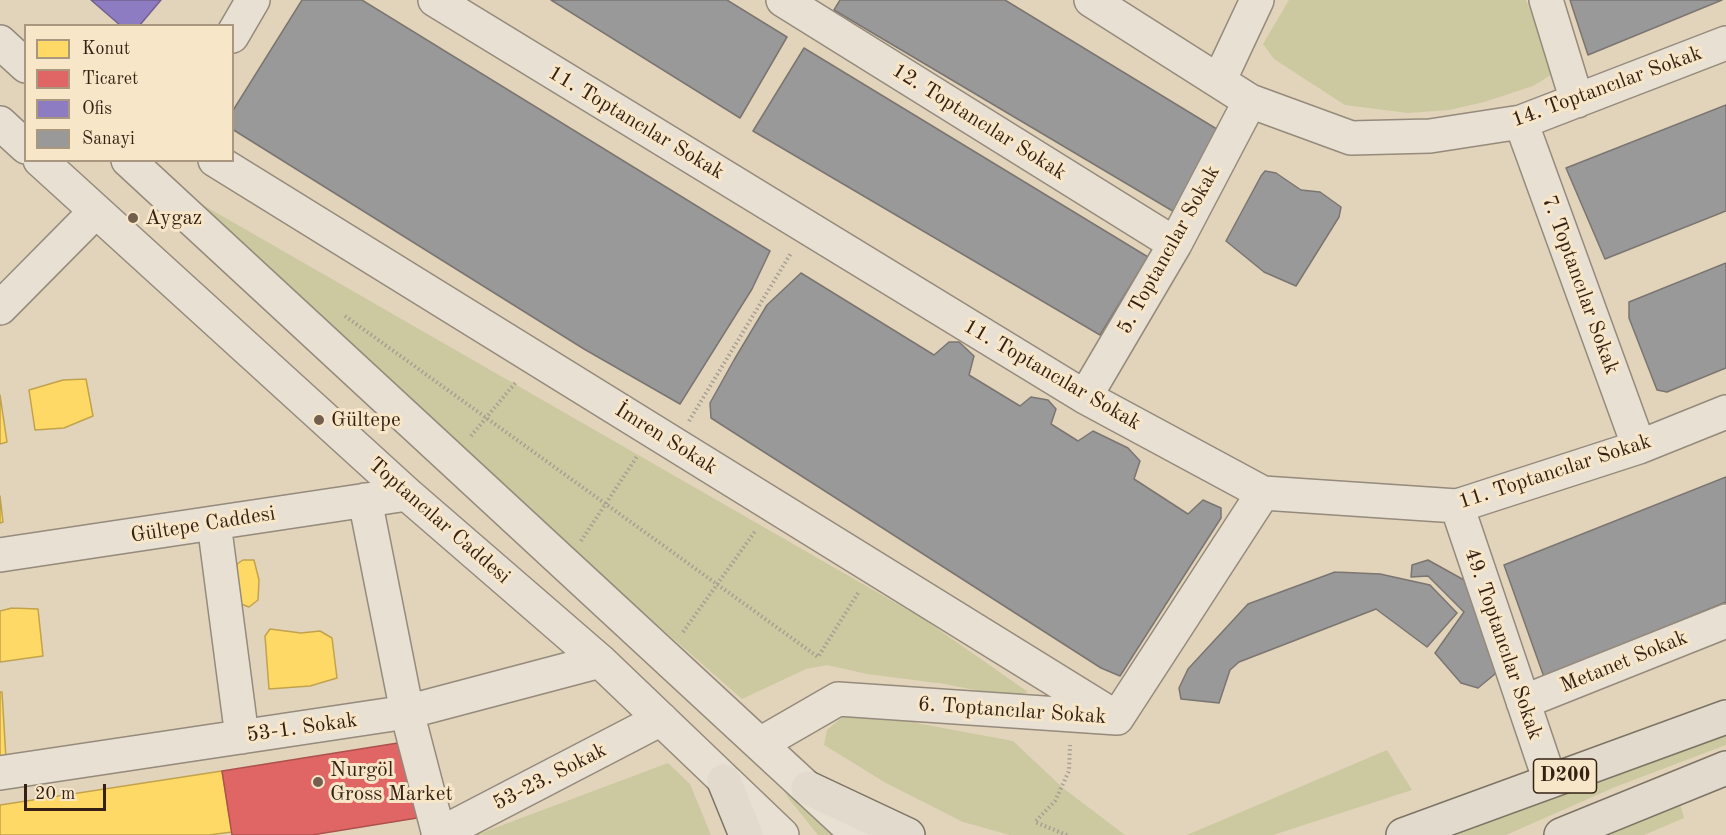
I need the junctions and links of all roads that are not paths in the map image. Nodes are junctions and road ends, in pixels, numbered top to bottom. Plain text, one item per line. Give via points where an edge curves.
1 (254, 0) edge
2 (435, 0) edge
3 (783, 0) edge
4 (1091, 0) edge
5 (1257, 0) edge
6 (1546, 0) edge
7 (234, 33) edge
8 (0, 42) edge
9 (1726, 43) edge
10 (24, 64) edge
11 (1219, 81) junction
12 (1577, 100) junction
13 (1250, 101) junction
14 (0, 123) edge
15 (1521, 123) junction
16 (24, 145) edge
17 (42, 162) edge
18 (218, 162) edge
19 (139, 164) edge
20 (95, 212) junction
21 (1175, 244) junction
22 (0, 308) edge
23 (1085, 397) junction
24 (1726, 412) edge
25 (1639, 447) junction
26 (1263, 493) junction
27 (406, 494) junction
28 (365, 501) junction
29 (1457, 506) junction
30 (214, 523) junction
31 (0, 555) edge
32 (1726, 621) edge
33 (600, 662) junction
34 (1522, 702) junction
35 (407, 712) junction
36 (1726, 717) edge
37 (1117, 718) junction
38 (661, 719) junction
39 (242, 737) junction
40 (760, 744) junction
41 (1726, 768) edge
42 (0, 773) edge
43 (724, 781) junction
44 (1550, 781) junction
45 (808, 789) junction
46 (439, 835) edge
47 (746, 835) edge
48 (782, 835) edge
49 (858, 835) edge
50 (908, 835) edge
51 (1403, 835) edge
52 (1561, 835) edge

1 - 7 street
2 - 23 street, 11. Toptancılar Sokak
3 - 21 street, 12. Toptancılar Sokak
4 - 11 street, 14. Toptancılar Sokak
5 - 11 street
6 - 12 street
8 - 10 street
9 - 12 street, 14. Toptancılar Sokak
11 - 13 street, 14. Toptancılar Sokak
12 - 15 street, 14. Toptancılar Sokak
13 - 15 street, 14. Toptancılar Sokak via 1351,138 1430,136
13 - 21 street, 5. Toptancılar Sokak
14 - 16 street
15 - 25 street, 7. Toptancılar Sokak
17 - 20 street, Toptancılar Caddesi
18 - 37 street, İmren Sokak
19 - 40 street
20 - 22 street
20 - 27 street, Toptancılar Caddesi
21 - 23 street, 5. Toptancılar Sokak
23 - 26 street, 11. Toptancılar Sokak
24 - 25 street, 11. Toptancılar Sokak
25 - 29 street, 11. Toptancılar Sokak
26 - 29 street, 11. Toptancılar Sokak
26 - 37 street, 6. Toptancılar Sokak
27 - 28 street, Gültepe Caddesi
27 - 33 street, Toptancılar Caddesi
28 - 30 street, Gültepe Caddesi
28 - 35 street
29 - 34 street, 49. Toptancılar Sokak
30 - 31 street, Gültepe Caddesi
30 - 39 street
32 - 34 street, Metanet Sokak
33 - 35 street, 53-1. Sokak
33 - 38 street, Toptancılar Caddesi
34 - 44 street, 49. Toptancılar Sokak
35 - 39 street, 53-1. Sokak
35 - 46 street
36 - 44 highway, D200
37 - 40 street, 6. Toptancılar Sokak via 838,699
38 - 43 street, Toptancılar Caddesi
38 - 46 street, 53-23. Sokak
39 - 42 street, 53-1. Sokak
40 - 45 street
41 - 52 highway, D200
43 - 47 highway
43 - 48 street, Toptancılar Caddesi
44 - 51 highway, D200
45 - 49 street
45 - 50 highway

